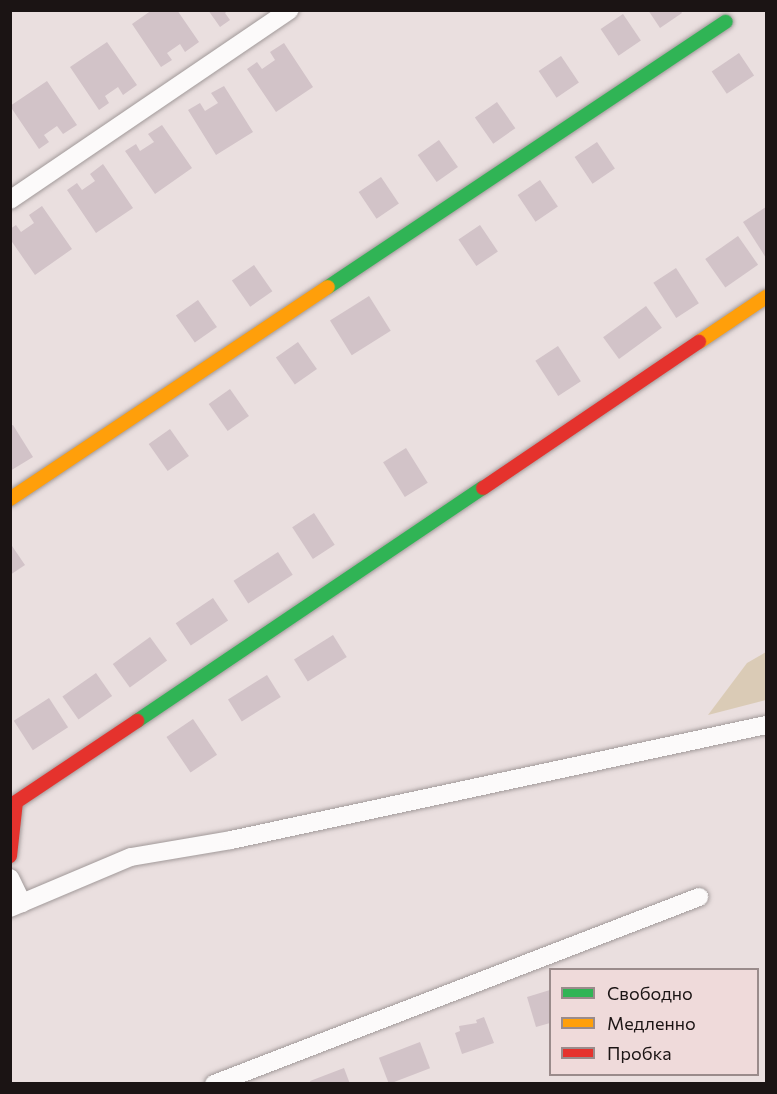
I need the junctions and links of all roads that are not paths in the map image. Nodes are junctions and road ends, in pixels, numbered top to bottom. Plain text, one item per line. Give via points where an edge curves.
1 (290, 10) edge
2 (726, 22) dead end
3 (10, 200) edge
4 (766, 297) edge
5 (10, 499) edge
6 (766, 725) edge
7 (10, 856) edge
8 (10, 878) edge
9 (699, 897) dead end
10 (16, 905) edge
11 (214, 1083) edge

1 - 3 street
2 - 5 street
4 - 7 street via 16,802
6 - 10 street via 131,858
8 - 10 street
9 - 11 street

